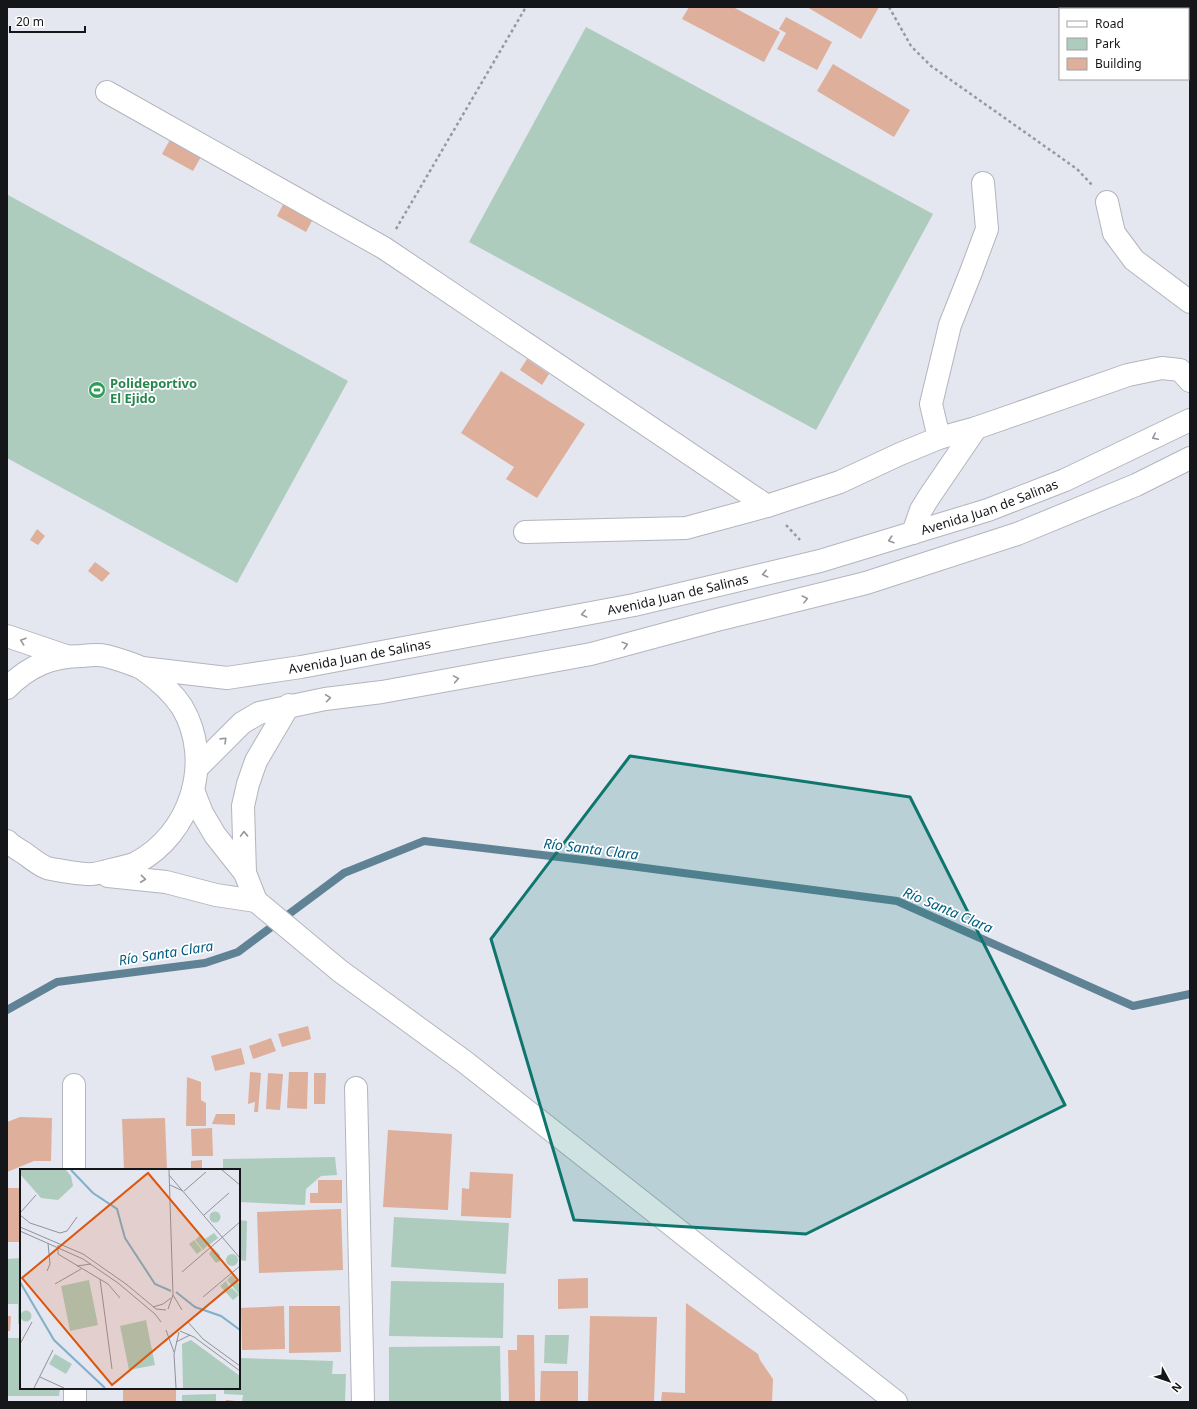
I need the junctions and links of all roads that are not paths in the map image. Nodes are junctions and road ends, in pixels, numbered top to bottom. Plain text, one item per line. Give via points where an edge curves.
1 (107, 92) dead end
2 (983, 183) dead end
3 (1107, 202) road end
4 (1190, 302) edge
5 (1190, 381) edge
6 (1190, 420) edge
7 (976, 428) junction
8 (939, 438) junction
9 (1190, 458) edge
10 (767, 506) junction
11 (525, 532) dead end
12 (913, 533) junction
13 (7, 636) edge
14 (66, 656) junction
15 (142, 668) junction
16 (7, 688) edge
17 (289, 705) junction
18 (197, 768) junction
19 (193, 790) junction
20 (8, 843) edge
21 (245, 873) junction
22 (90, 875) junction
23 (262, 906) junction
24 (74, 1085) dead end
25 (356, 1088) dead end
26 (74, 1169) edge
27 (75, 1389) edge
28 (75, 1402) edge
29 (363, 1402) edge
30 (896, 1402) edge

1 - 10 main road via 384,248
2 - 8 main road via 987,228 950,325 931,404
3 - 4 main road via 1114,233 1134,260
5 - 7 main road via 1180,370 1162,368 1128,375
6 -> 12 main road, Avenida Juan de Salinas via 1065,480 988,510
7 - 8 main road
7 - 12 main road via 921,510
8 - 10 main road via 840,482
17 -> 9 main road via 382,692 591,654 866,583 1017,534 1136,484
10 - 11 main road via 686,528
12 -> 15 main road, Avenida Juan de Salinas via 820,561 634,605 301,667 227,678
14 -> 13 main road
14 - 15 main road via 105,655
14 - 16 main road via 39,664
15 - 18 main road via 172,694 183,710 193,735
18 -> 17 main road via 242,723 259,713
21 -> 17 main road via 243,806 248,784 256,761
18 - 19 main road
19 - 21 main road via 202,813 215,835
19 - 22 main road via 182,818 157,849 134,864
20 - 22 main road via 46,868
21 - 23 main road
22 -> 23 main road via 166,882
23 - 30 main road via 340,971 465,1062
24 - 26 main road
25 - 29 main road
27 - 28 main road

